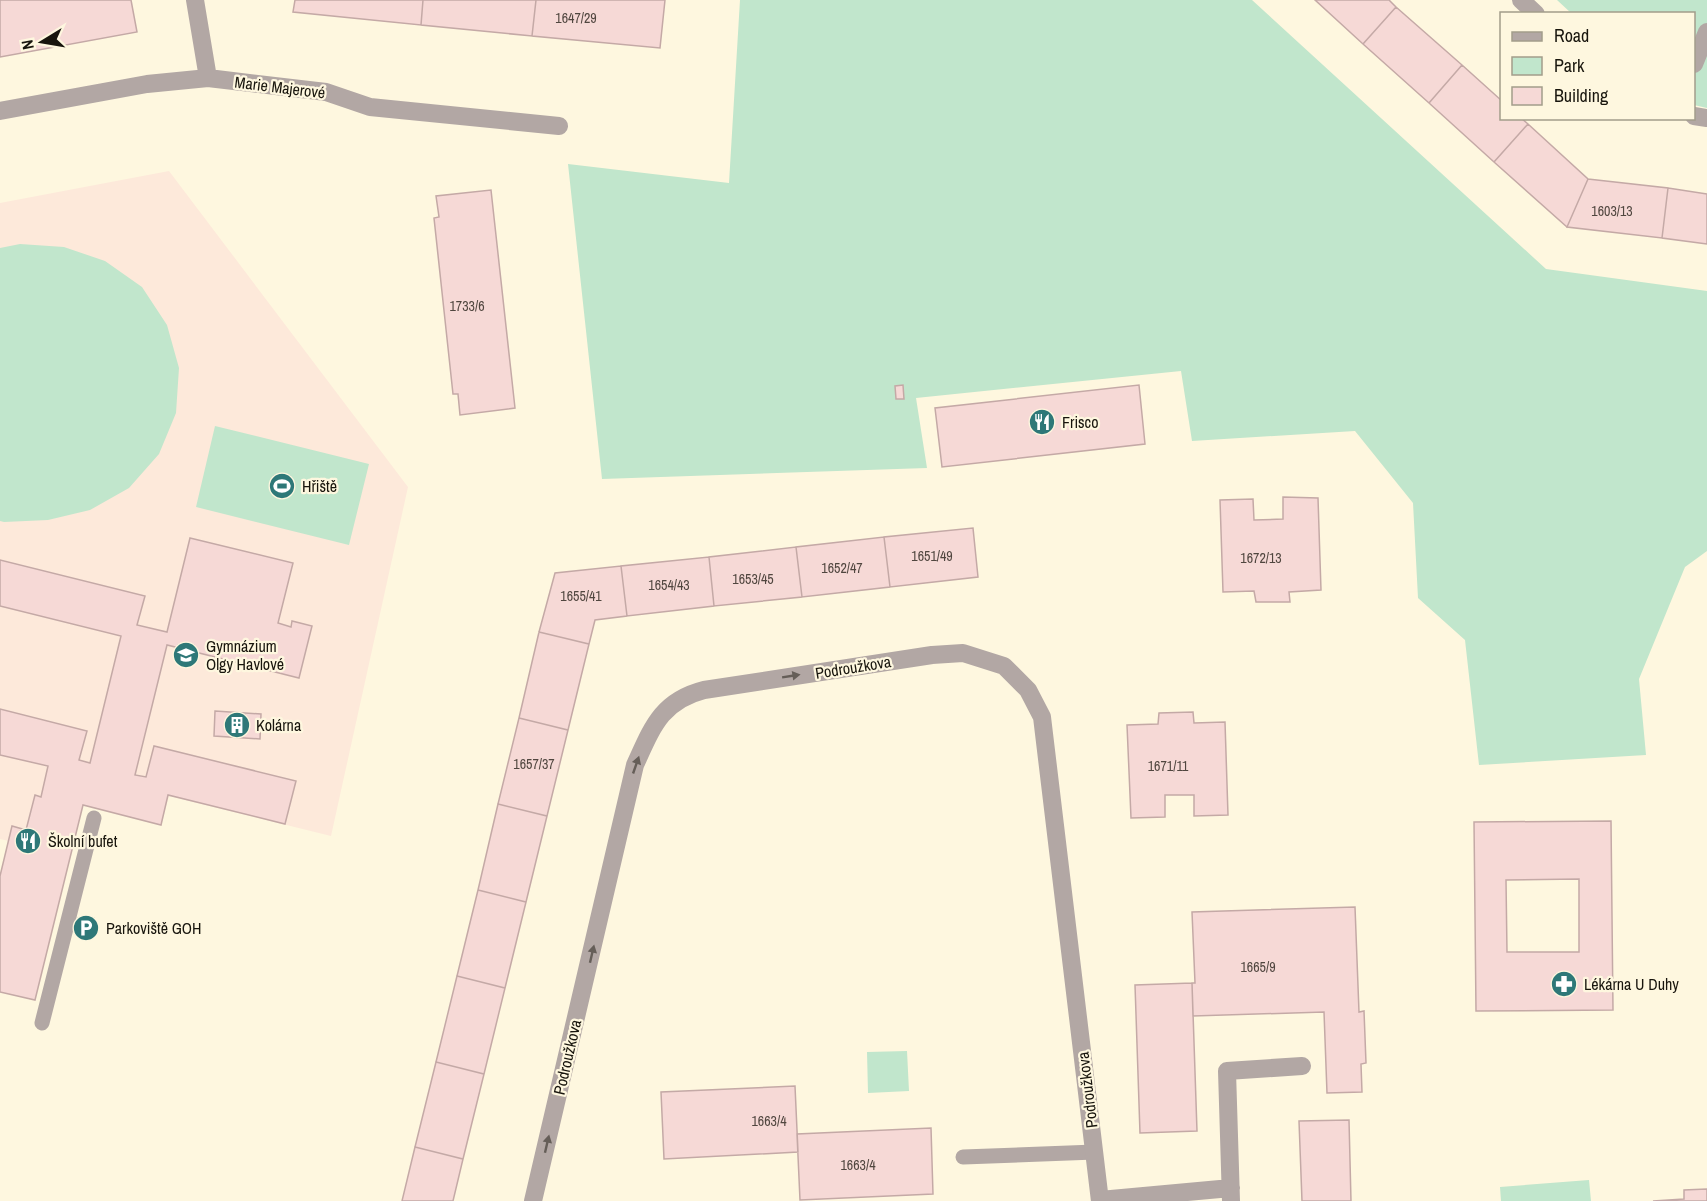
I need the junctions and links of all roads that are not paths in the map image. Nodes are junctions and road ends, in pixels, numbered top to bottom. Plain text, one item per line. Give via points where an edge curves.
1 (195, 0) edge
2 (1521, 0) edge
3 (1534, 12) edge
4 (1707, 32) edge
5 (1695, 62) edge
6 (208, 78) junction
7 (0, 111) edge
8 (559, 126) dead end
9 (94, 818) dead end
10 (42, 1023) dead end
11 (1302, 1066) dead end
12 (1095, 1152) junction
13 (963, 1157) dead end
14 (1231, 1195) edge
15 (533, 1201) edge
16 (1100, 1201) edge

1 - 6 street
2 - 3 street
4 - 5 street
6 - 7 street, Marie Majerové via 147,84
6 - 8 street, Marie Majerové via 326,92 370,107
9 - 10 lane
11 - 14 street, Podroužkova via 1227,1071
12 - 13 lane
15 -> 12 street, Podroužkova via 635,765 656,720 676,701 693,693 932,655 963,653 1004,666 1028,690 1042,717
12 - 16 street, Podroužkova
14 - 16 street, Podroužkova

